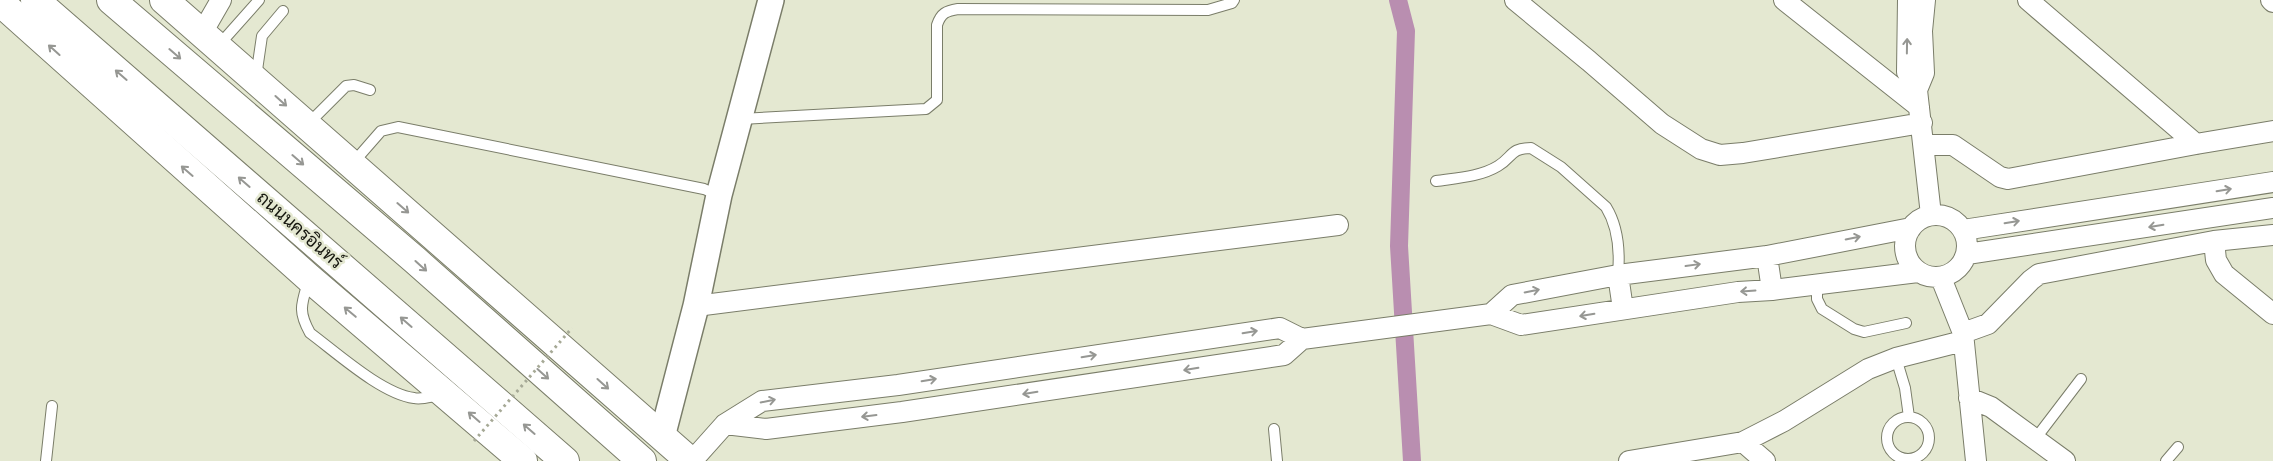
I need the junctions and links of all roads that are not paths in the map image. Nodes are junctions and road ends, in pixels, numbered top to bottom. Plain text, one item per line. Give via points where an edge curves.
1 (35, 0) edge
2 (111, 0) edge
3 (164, 0) edge
4 (221, 0) edge
5 (259, 0) edge
6 (771, 0) edge
7 (1234, 0) edge
8 (1515, 0) edge
9 (1784, 0) edge
10 (1908, 0) edge
11 (1925, 0) edge
12 (2028, 0) edge
13 (0, 2) edge
14 (283, 11) dead end
15 (210, 39) junction
16 (255, 78) junction
17 (370, 90) dead end
18 (1919, 107) junction
19 (740, 119) junction
20 (308, 124) junction
21 (2273, 132) edge
22 (2196, 144) junction
23 (1924, 145) junction
24 (352, 164) junction
25 (1436, 181) dead end
26 (2273, 182) edge
27 (719, 195) junction
28 (2190, 195) junction
29 (2273, 208) edge
30 (1931, 215) junction
31 (2194, 220) junction
32 (1338, 225) dead end
33 (1911, 228) junction
34 (1964, 230) junction
35 (2273, 235) edge
36 (2214, 241) junction
37 (1967, 254) junction
38 (1767, 256) junction
39 (1918, 272) junction
40 (1618, 275) junction
41 (310, 278) junction
42 (1941, 278) junction
43 (1817, 284) junction
44 (1772, 290) junction
45 (696, 306) junction
46 (1624, 309) junction
47 (1492, 314) junction
48 (2273, 314) edge
49 (1906, 323) dead end
50 (1963, 337) junction
51 (1302, 339) junction
52 (1141, 349) junction
53 (1896, 358) junction
54 (1146, 376) junction
55 (2081, 379) dead end
56 (898, 385) junction
57 (447, 394) junction
58 (812, 395) junction
59 (1969, 398) junction
60 (52, 406) dead end
61 (902, 412) junction
62 (1909, 417) junction
63 (815, 423) junction
64 (725, 424) junction
65 (1274, 429) dead end
66 (662, 437) junction
67 (2036, 438) junction
68 (1743, 442) junction
69 (2178, 447) dead end
70 (46, 461) edge
71 (523, 461) edge
72 (565, 461) edge
73 (642, 461) edge
74 (691, 461) edge
75 (1277, 461) edge
76 (1629, 461) edge
77 (1765, 461) edge
78 (1976, 461) edge
79 (2065, 461) edge
80 (2166, 461) edge

72 -> 1 main road, ถนนนครอินทร์
2 -> 73 main road
3 - 15 main road
4 - 15 street
5 - 15 lane
6 - 19 street
7 - 19 lane via 1208,10 947,11 940,16 937,25 937,100 926,109
8 - 18 street via 1662,124 1701,149 1720,155 1742,153
9 - 18 street
18 -> 10 street via 1907,72
11 - 18 street via 1922,31 1924,73
12 - 22 street
41 -> 13 main road, ถนนนครอินทร์
14 - 16 lane via 262,36
15 - 16 main road
16 -> 20 main road
17 - 20 lane via 346,86
18 - 23 street
19 - 27 street
20 - 24 main road
21 - 22 street
22 - 23 street via 2008,179 2000,177 1954,145
23 - 30 street
24 - 27 lane via 381,130 398,127 704,189
24 -> 66 main road
25 - 40 lane via 1472,175 1498,166 1513,151 1531,148 1561,167 1606,207 1612,216 1620,250
28 -> 26 street
27 - 45 street
28 - 31 street
34 -> 28 street
29 - 31 street
30 - 33 street via 1920,219
30 - 34 street via 1944,216
31 -> 37 street
32 - 45 street
38 -> 33 street
33 - 39 street via 1905,251 1909,263
34 - 37 street
35 - 36 street
36 - 48 street via 2216,260 2224,274
36 - 50 street via 2039,274 1988,324
37 - 42 street via 1953,274
40 -> 38 street
38 - 44 street
39 - 42 street
39 - 43 street
40 - 46 street
47 -> 40 street via 1512,295
57 -> 41 main road, ถนนนครอินทร์
41 - 57 lane via 300,309 310,333 397,394 415,399
42 - 50 street
43 - 44 street
43 - 49 lane via 1817,299 1822,308 1854,329 1864,332
44 -> 46 street
45 - 66 street
46 -> 47 street via 1521,325
47 - 51 street
50 - 53 street
50 - 59 street
52 -> 51 street via 1280,328
51 -> 54 street via 1284,355
52 - 54 street
56 -> 52 street
53 - 62 lane
53 - 68 street via 1868,369 1784,421
54 -> 61 street
55 - 67 lane
56 - 58 street
56 - 61 street
71 -> 57 main road, ถนนนครอินทร์
58 - 63 street
64 -> 58 street via 762,402
59 - 67 street via 1991,407
59 - 78 street
60 - 70 lane
61 -> 63 street
62 - 62 lane via 1924,424 1930,439 1923,454 1908,460 1893,452 1887,437 1894,423
63 - 64 street via 766,429
64 - 74 street
65 - 75 lane
66 - 74 main road
67 - 79 street
68 - 76 street
68 - 77 street
69 - 80 lane

